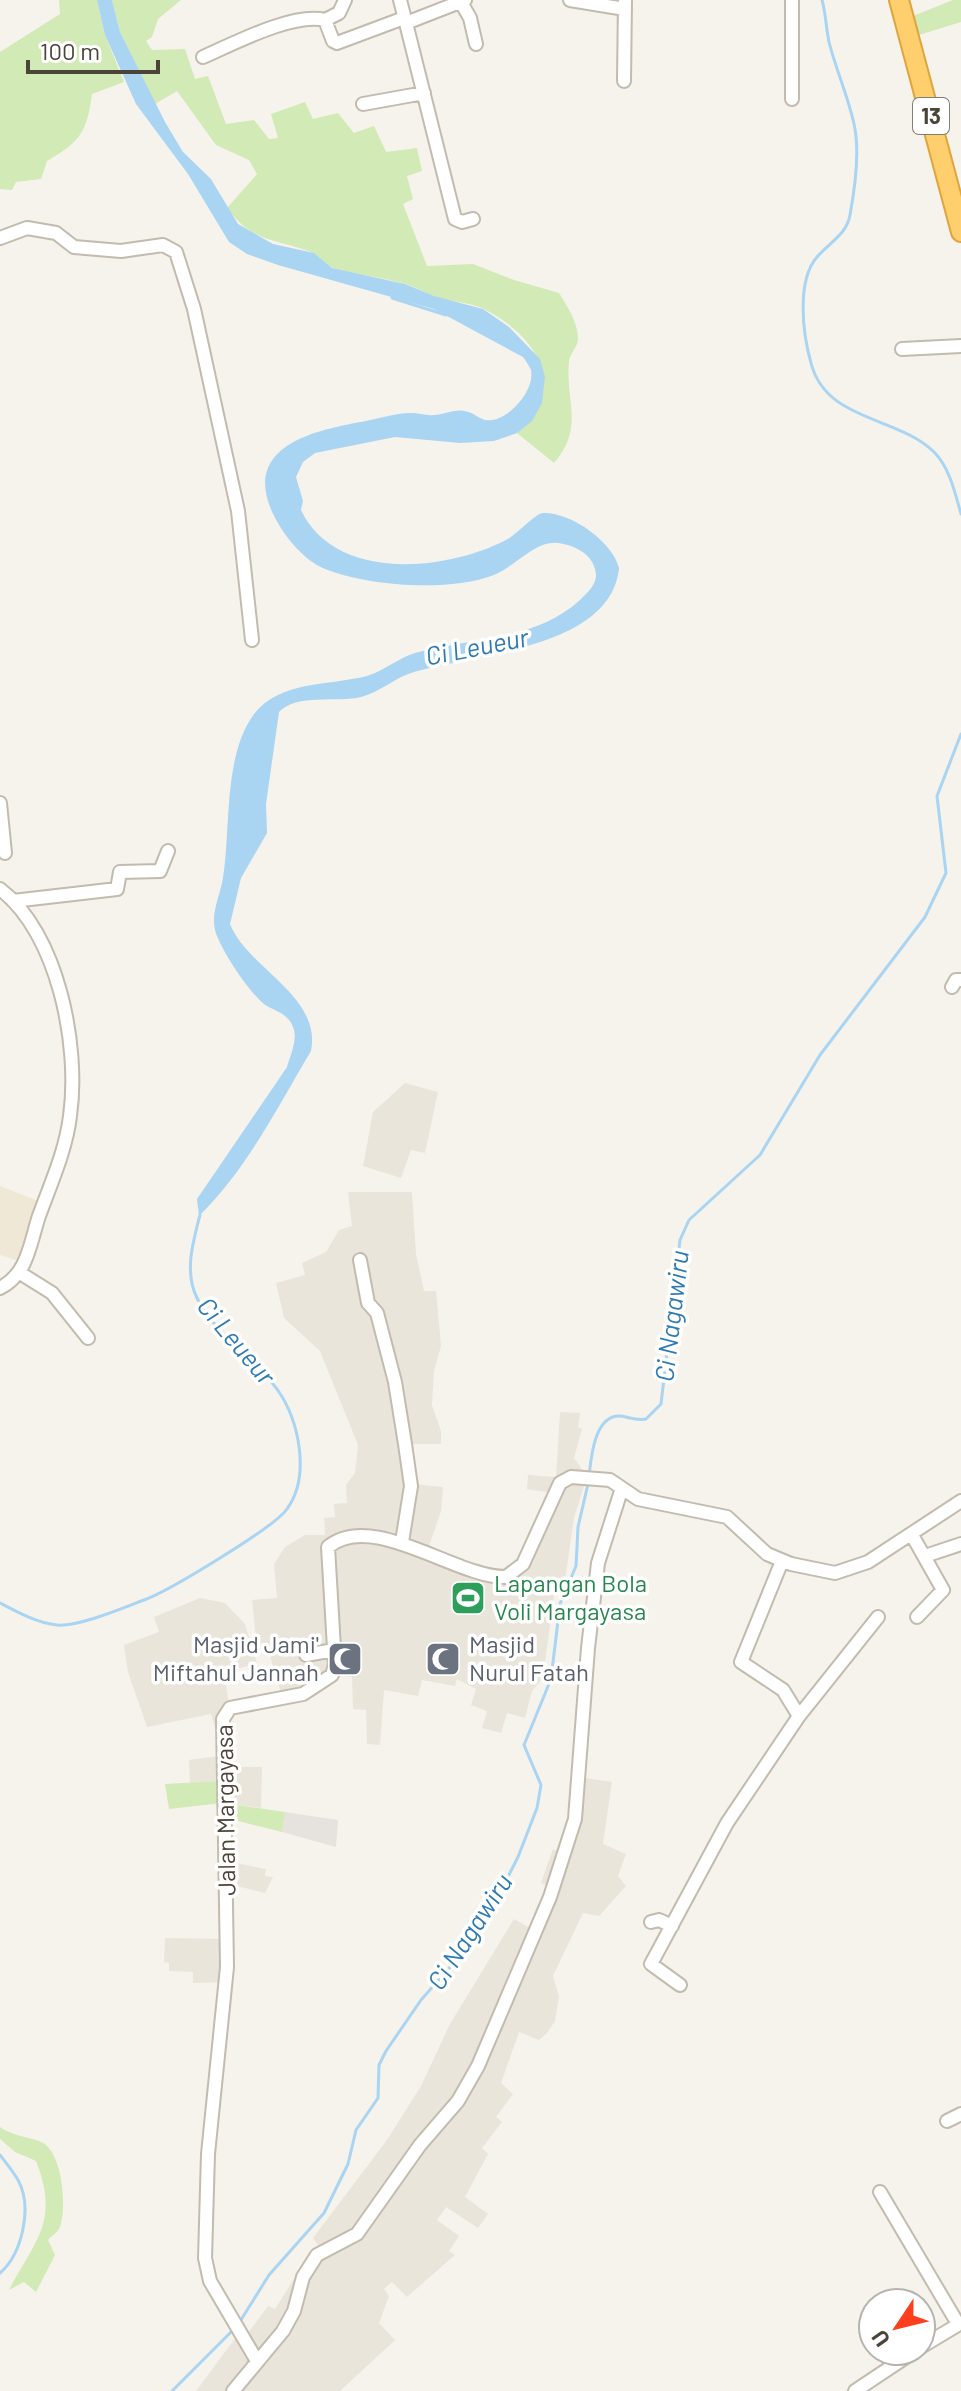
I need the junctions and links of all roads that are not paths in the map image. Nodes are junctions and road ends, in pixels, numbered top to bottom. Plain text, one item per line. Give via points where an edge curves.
1 (345, 0) edge
2 (400, 0) edge
3 (570, 0) edge
4 (792, 0) edge
5 (899, 0) edge
6 (464, 2) edge
7 (625, 5) edge
8 (325, 20) junction
9 (405, 20) junction
10 (476, 44) dead end
11 (203, 57) dead end
12 (624, 81) dead end
13 (424, 93) junction
14 (792, 99) dead end
15 (363, 104) dead end
16 (473, 219) dead end
17 (961, 232) edge
18 (0, 238) edge
19 (961, 346) edge
20 (902, 349) dead end
21 (252, 640) dead end
22 (0, 803) edge
23 (168, 851) dead end
24 (5, 853) dead end
25 (0, 889) edge
26 (13, 901) junction
27 (360, 1260) dead end
28 (20, 1273) junction
29 (0, 1288) edge
30 (88, 1338) dead end
31 (621, 1491) junction
32 (961, 1501) edge
33 (912, 1535) junction
34 (402, 1542) junction
35 (961, 1544) edge
36 (925, 1556) junction
37 (782, 1561) junction
38 (878, 1617) dead end
39 (917, 1617) dead end
40 (334, 1650) junction
41 (306, 1655) dead end
42 (799, 1716) junction
43 (651, 1922) dead end
44 (672, 1926) junction
45 (680, 1985) dead end
46 (961, 2114) edge
47 (947, 2121) dead end
48 (880, 2192) dead end
49 (960, 2323) edge
50 (937, 2337) edge
51 (257, 2361) junction
52 (891, 2367) edge
53 (233, 2391) edge
54 (855, 2391) edge

1 - 8 street via 339,13
2 - 9 street
3 - 7 street
4 - 14 street
5 - 17 highway, 13
6 - 9 street
6 - 10 street
7 - 12 street
8 - 9 street via 335,43
8 - 11 street via 256,32
9 - 13 street
13 - 15 street
13 - 16 street via 455,219
18 - 21 street via 27,228 56,233 74,247 121,251 163,245 176,252 194,309 238,511
19 - 20 street
22 - 24 street
23 - 26 street via 160,871 120,872 117,889
25 - 26 street
26 - 28 street via 54,963 72,1091 60,1158
27 - 34 street via 368,1303 377,1313 395,1382 405,1444 411,1486
28 - 29 street
28 - 30 street via 52,1293
31 - 34 street, Jalan Margayasa via 613,1482 595,1478 560,1483 523,1564 511,1575 470,1570
31 - 37 street, Jalan Margayasa via 660,1505 727,1517 760,1550
31 - 51 street via 598,1563 575,1819 550,1897 458,2101 357,2234 317,2255 283,2331
32 - 33 street
33 - 36 street
33 - 37 street via 845,1572
34 - 40 street, Jalan Margayasa via 372,1538 328,1547
35 - 36 street
36 - 39 street via 943,1590
37 - 42 street via 741,1662 783,1690
38 - 42 street
40 - 41 street
40 - 51 street, Jalan Margayasa via 332,1675 307,1692 235,1706 223,1716 227,1967 204,2249 207,2275
42 - 44 street via 727,1823
43 - 44 street
44 - 45 street via 651,1964
46 - 47 street
48 - 49 street
49 - 50 street
51 - 53 street
52 - 54 street

